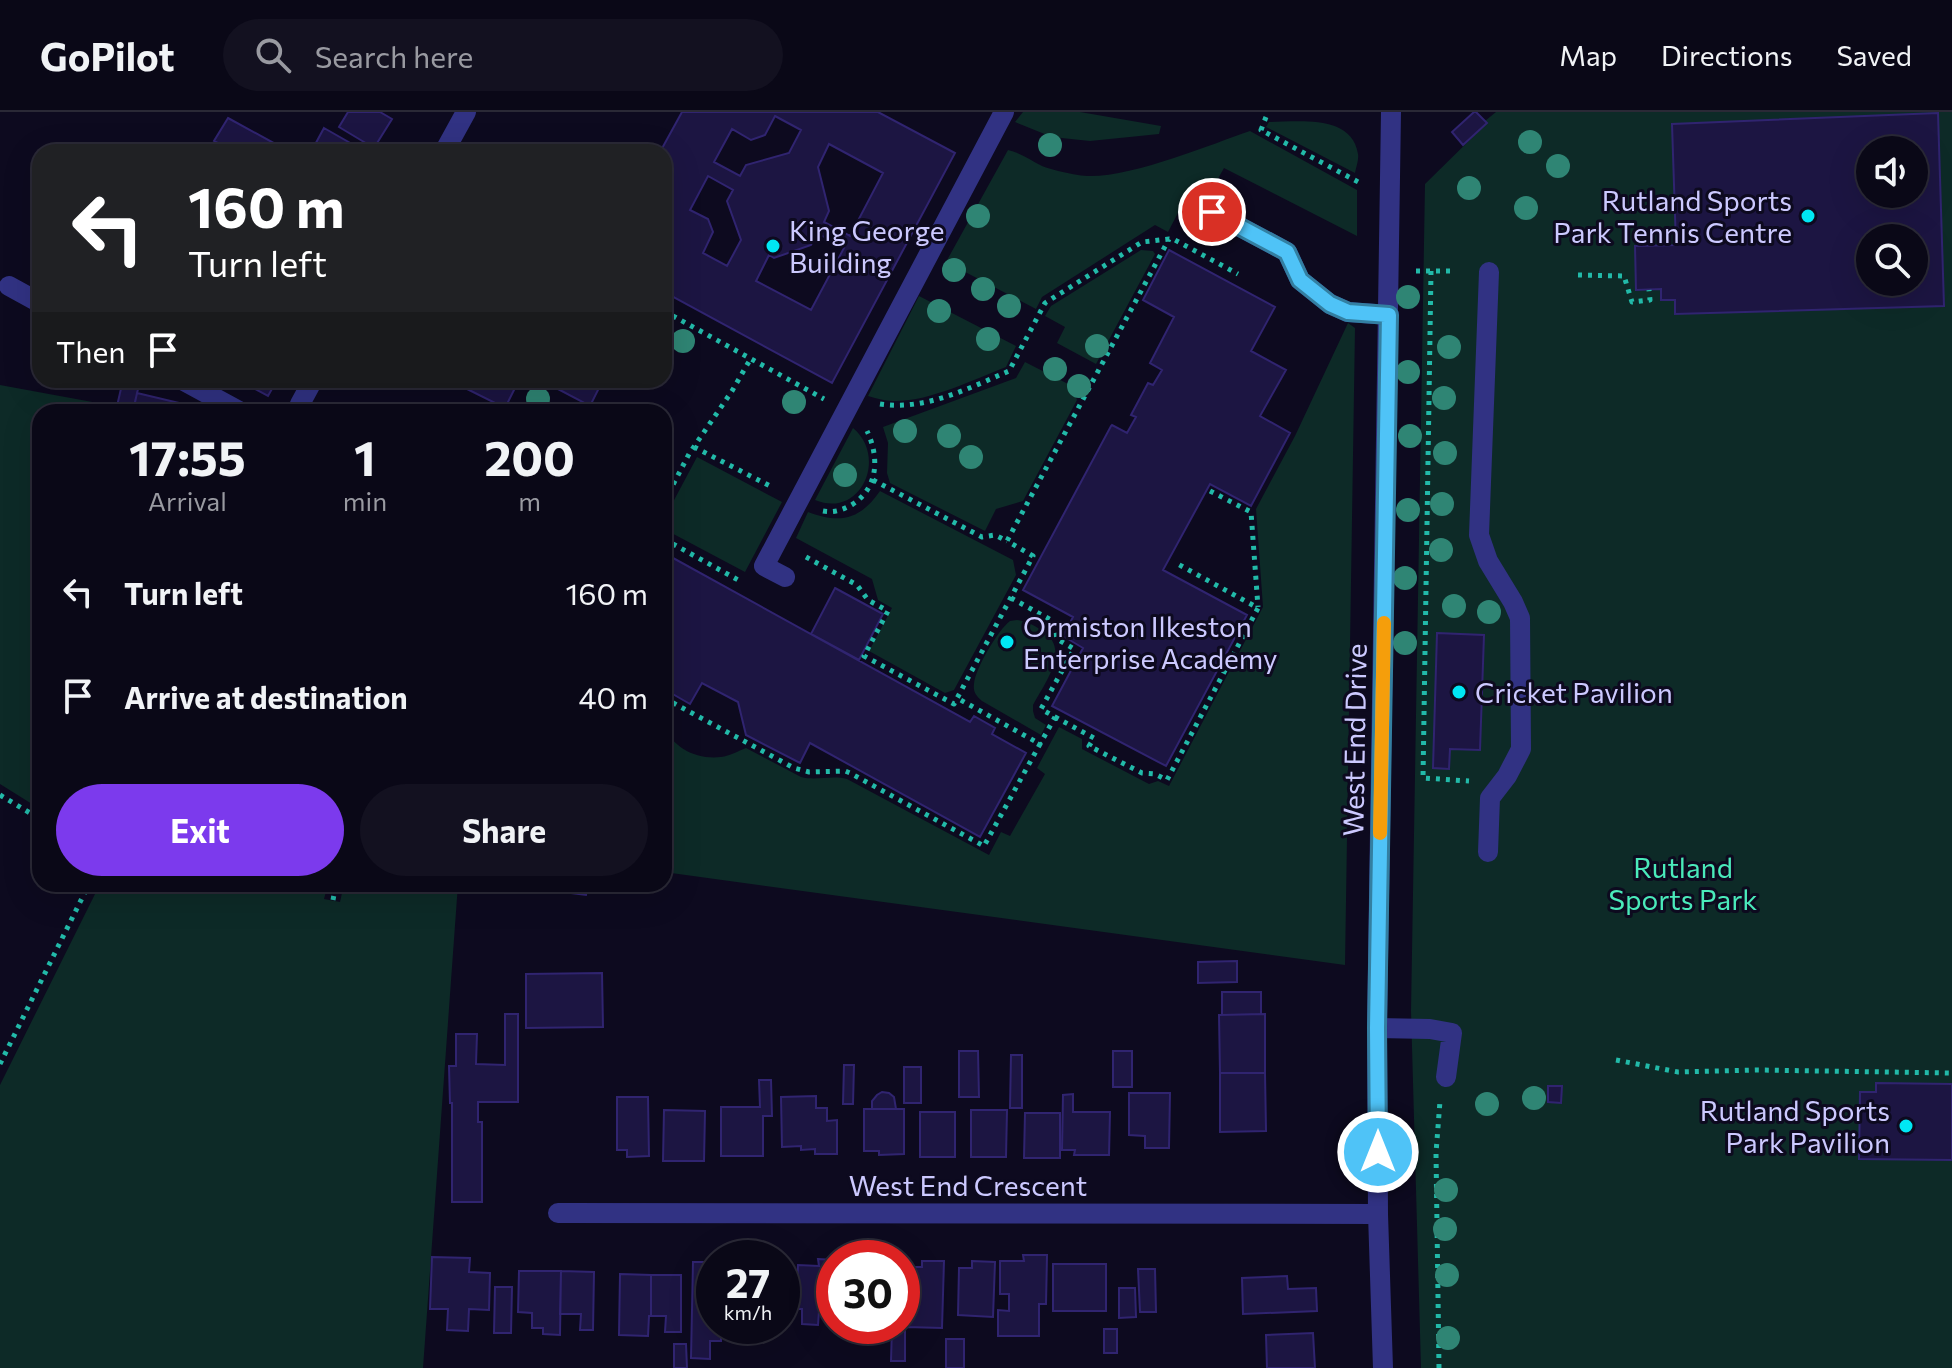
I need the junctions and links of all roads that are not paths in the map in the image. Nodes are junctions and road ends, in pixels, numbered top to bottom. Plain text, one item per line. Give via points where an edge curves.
1 (466, 112) edge
2 (1004, 112) edge
3 (1391, 112) edge
4 (448, 144) edge
5 (1212, 212) dead end
6 (1489, 272) dead end
7 (9, 286) dead end
8 (32, 299) edge
9 (1389, 315) junction
10 (197, 388) edge
11 (226, 404) edge
12 (785, 577) dead end
13 (1488, 852) dead end
14 (1377, 1028) junction
15 (1446, 1077) road end
16 (558, 1213) dead end
17 (1378, 1214) junction
18 (1383, 1368) edge

1 - 4 street
2 - 12 street via 852,415 764,566
3 - 9 street, West End Drive
5 - 9 street via 1287,252 1300,280 1330,304 1348,312
6 - 13 street via 1479,535 1520,618 1521,749 1490,798
7 - 8 street
9 - 14 street, West End Drive
10 - 11 street
14 - 15 street via 1452,1033
14 - 17 street, West End Drive
16 - 17 street, West End Crescent
17 - 18 street, West End Drive

